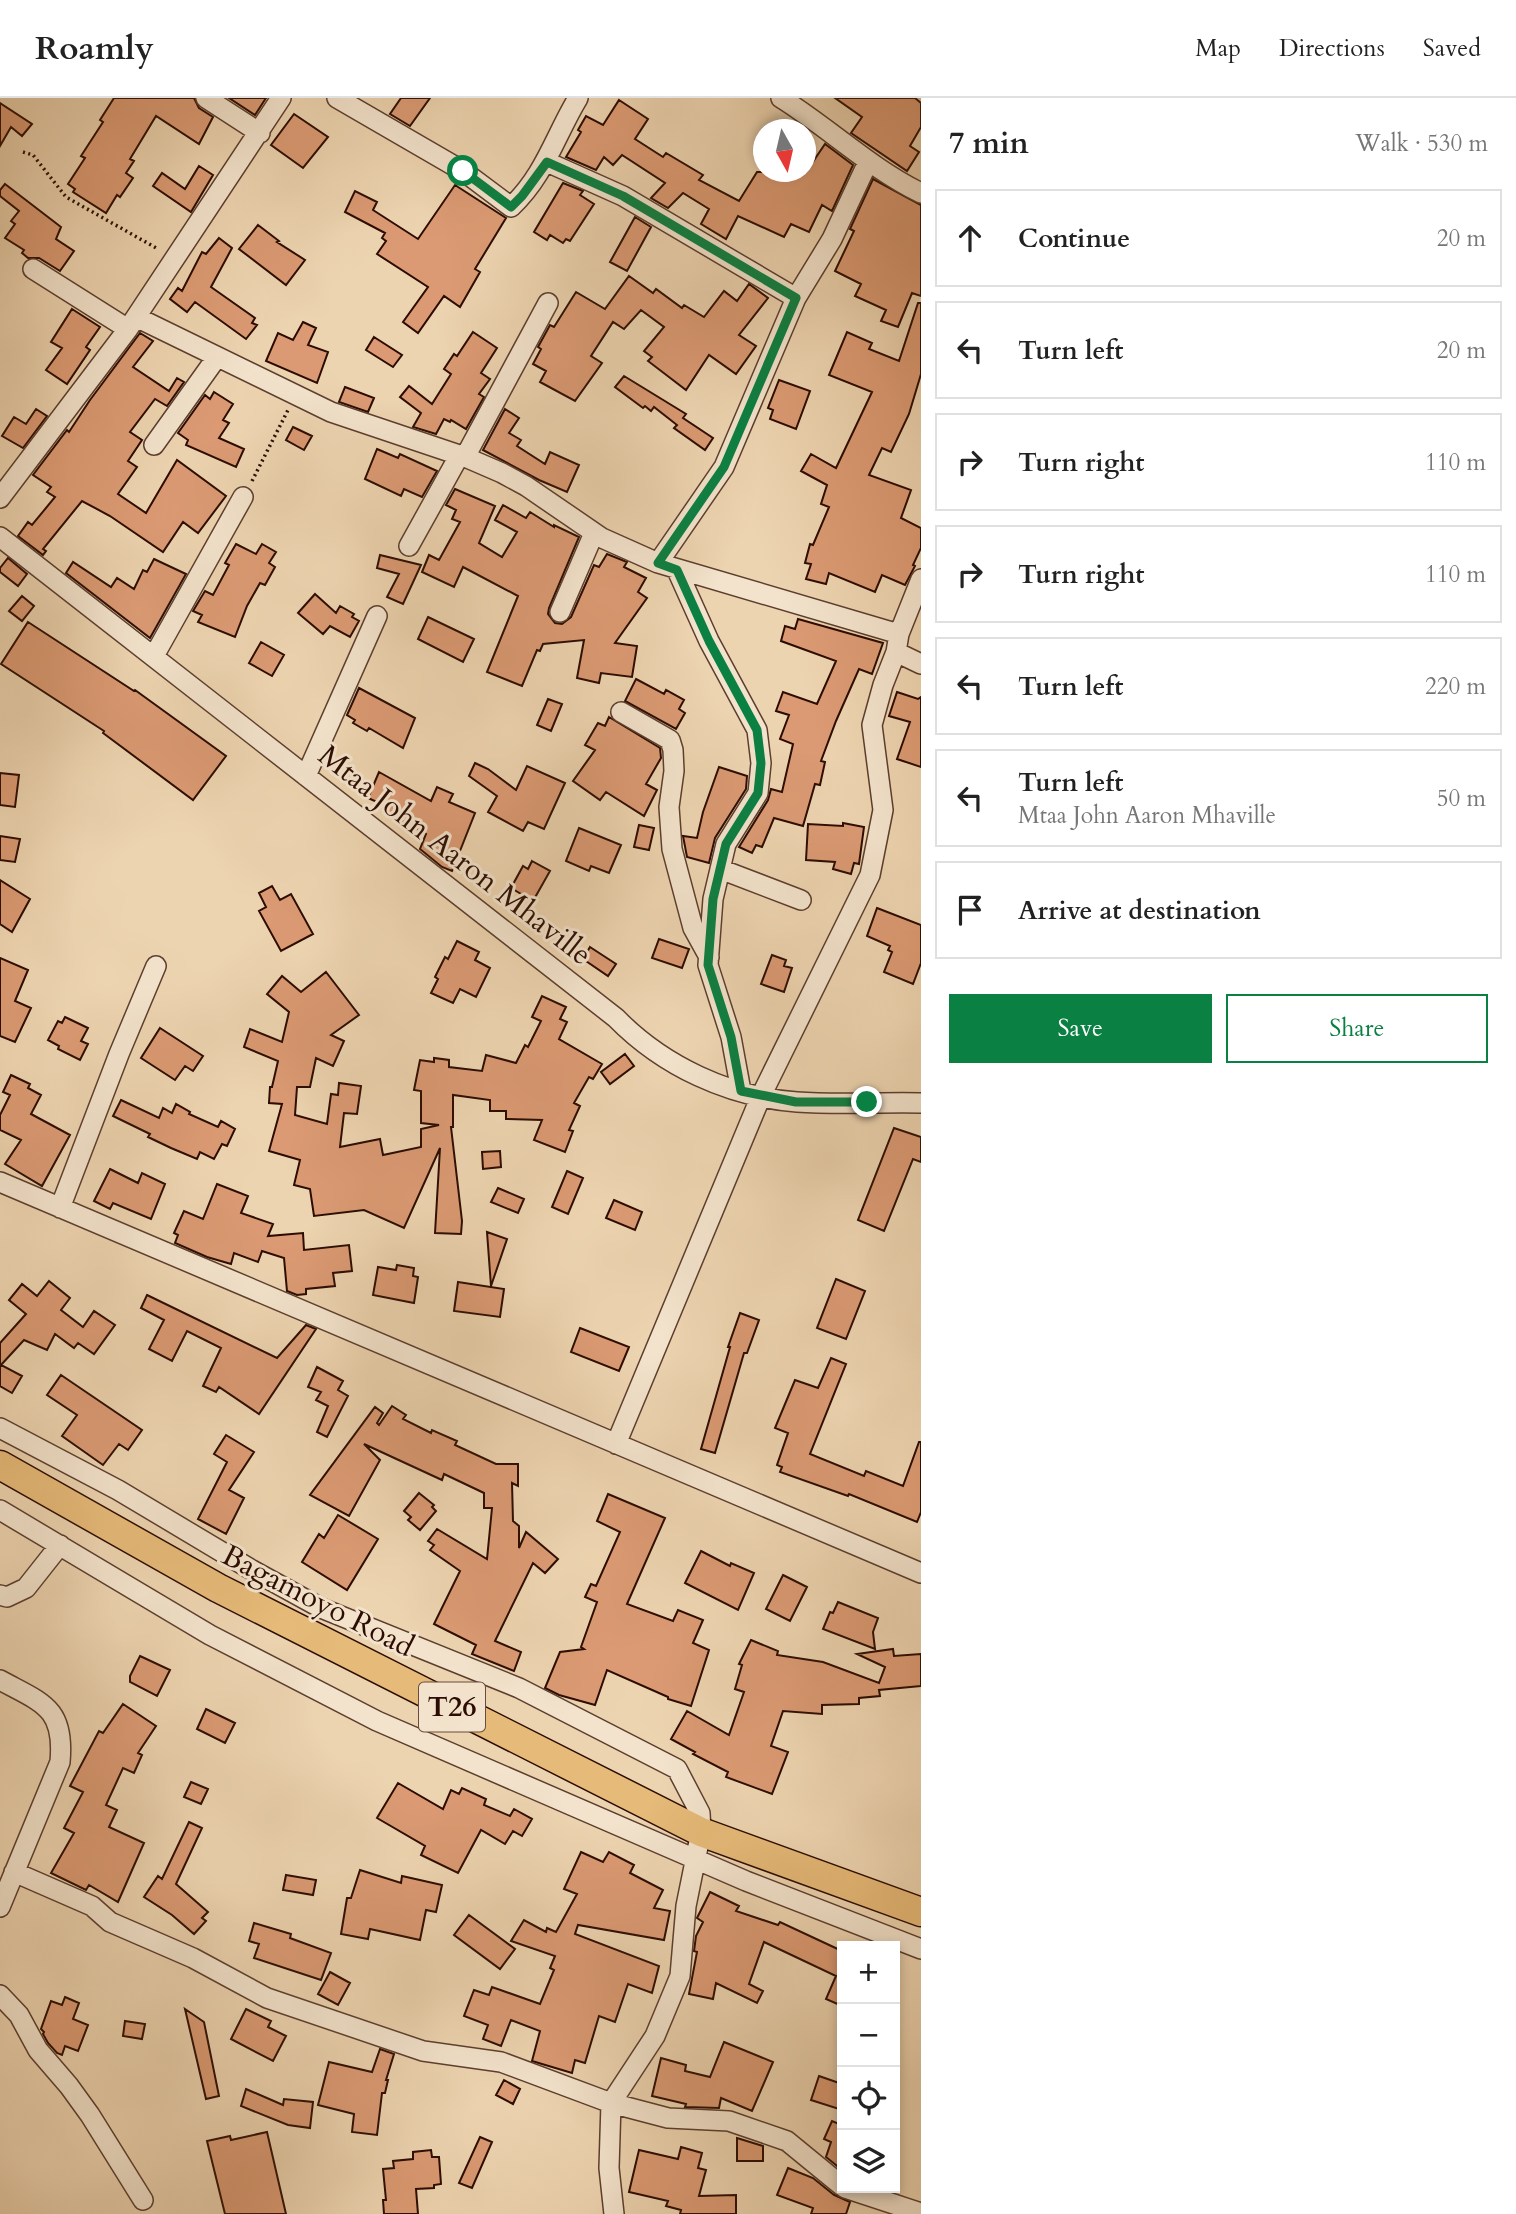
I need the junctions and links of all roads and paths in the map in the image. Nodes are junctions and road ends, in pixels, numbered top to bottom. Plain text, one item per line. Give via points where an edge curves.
1 (206, 98) edge
2 (281, 98) edge
3 (337, 98) edge
4 (578, 98) edge
5 (781, 98) edge
6 (260, 133) junction
7 (23, 152) dead end
8 (547, 162) junction
9 (868, 162) junction
10 (921, 193) edge
11 (175, 259) junction
12 (33, 269) dead end
13 (796, 298) junction
14 (548, 303) dead end
15 (132, 323) junction
16 (217, 357) junction
17 (296, 395) junction
18 (154, 445) dead end
19 (462, 456) junction
20 (243, 497) joint
21 (0, 498) edge
22 (594, 533) junction
23 (0, 537) edge
24 (409, 546) dead end
25 (658, 563) junction
26 (677, 570) junction
27 (921, 579) edge
28 (559, 612) dead end
29 (377, 616) dead end
30 (898, 643) junction
31 (154, 656) junction
32 (921, 664) edge
33 (621, 712) dead end
34 (306, 776) junction
35 (720, 869) junction
36 (801, 900) dead end
37 (709, 957) junction
38 (156, 966) dead end
39 (741, 1091) junction
40 (761, 1096) junction
41 (921, 1103) edge
42 (0, 1182) edge
43 (60, 1208) junction
44 (0, 1428) edge
45 (616, 1444) junction
46 (0, 1465) edge
47 (0, 1510) edge
48 (60, 1545) junction
49 (232, 1558) junction
50 (921, 1573) edge
51 (218, 1588) junction
52 (0, 1595) edge
53 (0, 1680) edge
54 (699, 1845) junction
55 (14, 1872) junction
56 (0, 1907) edge
57 (921, 1912) edge
58 (921, 1949) edge
59 (0, 1995) edge
60 (611, 2103) junction
61 (837, 2181) edge
62 (862, 2193) edge
63 (144, 2200) dead end
64 (921, 2213) edge
65 (614, 2214) edge

1 - 6 street
2 - 6 street
3 - 8 street via 463,171 511,207
4 - 8 street
5 - 9 street
6 - 11 street
7 - 11 path via 33,155 66,197
8 - 13 street via 623,196
9 - 10 street
9 - 13 street via 832,239
11 - 15 street
12 - 15 street
13 - 25 street via 724,467
14 - 19 street
15 - 16 street
15 - 21 street
16 - 17 street
16 - 18 street
17 - 19 street via 331,412
17 - 20 path
19 - 22 street via 526,486
19 - 24 street
20 - 31 street
22 - 25 street
22 - 28 street
23 - 31 street, Mtaa John Aaron Mhaville
25 - 26 street
26 - 30 street
26 - 35 street via 757,730 758,793 726,844
27 - 30 street
29 - 34 street
30 - 32 street
30 - 40 street via 872,725 883,810 870,875
31 - 34 street, Mtaa John Aaron Mhaville
33 - 37 street via 670,740 672,849 692,928
34 - 39 street, Mtaa John Aaron Mhaville via 635,1037 695,1076
35 - 36 street
35 - 37 street
37 - 39 street
38 - 43 street
39 - 40 street, Mtaa John Aaron Mhaville
40 - 41 street, Mtaa John Aaron Mhaville via 796,1102
40 - 45 street
42 - 43 street
43 - 45 street
44 - 49 street via 118,1490
45 - 50 street
46 - 51 highway, Bagamoyo Road / T26
47 - 48 street
48 - 52 street via 26,1588 7,1597
48 - 54 street via 210,1635 377,1721
49 - 51 street
49 - 54 street via 321,1608 519,1688 677,1769 700,1813
51 - 54 highway, Bagamoyo Road / T26
53 - 55 street via 47,1705 62,1742 60,1762
54 - 57 highway, Bagamoyo Road / T26
54 - 58 street via 746,1881
54 - 60 street via 686,1906 680,1976 654,2036
55 - 56 street
55 - 60 street via 92,1906 110,1922 193,1958 267,1998 423,2051 501,2062
59 - 63 street via 90,2115
60 - 61 street via 668,2118 729,2121 787,2141
60 - 65 street via 609,2168
62 - 64 street

